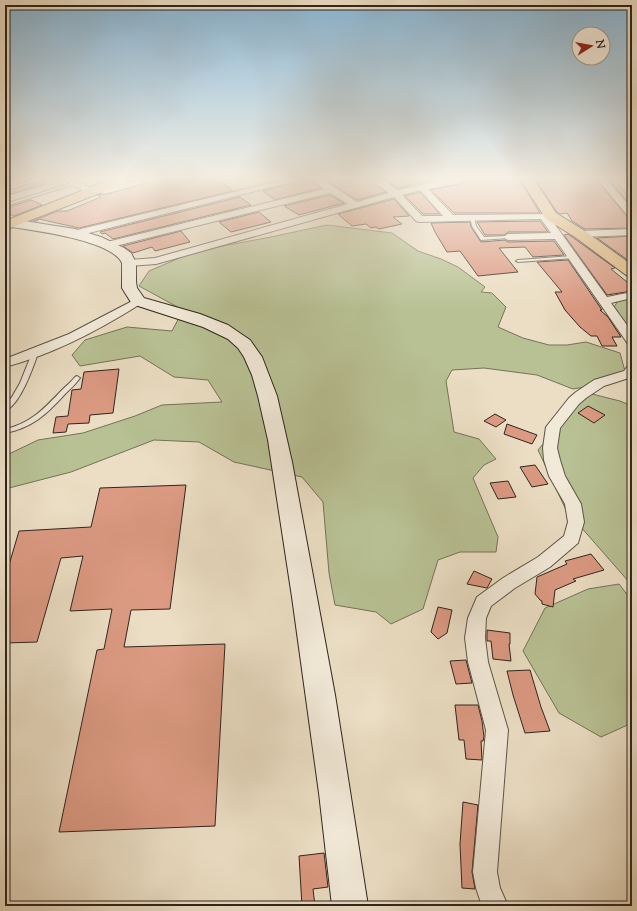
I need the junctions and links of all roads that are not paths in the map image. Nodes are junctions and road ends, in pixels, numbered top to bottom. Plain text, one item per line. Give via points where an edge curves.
1 (120, 223) edge
2 (198, 223) edge
3 (293, 223) edge
4 (473, 223) edge
5 (551, 223) edge
6 (560, 223) edge
7 (8, 224) edge
8 (632, 232) edge
9 (77, 233) junction
10 (580, 234) junction
11 (558, 236) junction
12 (508, 237) joint
13 (107, 245) junction
14 (572, 257) junction
15 (518, 261) dead end
16 (129, 263) junction
17 (632, 272) edge
18 (632, 295) edge
19 (138, 301) junction
20 (604, 301) junction
21 (632, 341) edge
22 (35, 353) junction
23 (5, 363) edge
24 (632, 370) edge
25 (77, 378) dead end
26 (5, 409) edge
27 (5, 431) edge
28 (350, 906) edge
29 (495, 906) edge

1 - 9 street
2 - 13 street
3 - 16 street via 156,261
4 - 12 lane via 483,239
5 - 11 street
6 - 10 main road
7 - 9 street
8 - 10 street
9 - 13 street
10 - 17 main road
11 - 12 street
11 - 14 street
13 - 16 street via 120,252
14 - 15 lane
14 - 20 street
16 - 19 street via 128,284
18 - 20 street
19 - 22 street via 84,333
19 - 28 street via 211,324 234,335 245,345 257,364 272,413 306,599
20 - 21 street
22 - 23 street
22 - 26 lane via 12,403
24 - 29 street via 629,374 599,383 581,395 553,427 550,448 552,460 557,476 573,504 576,522 572,539 544,562 483,602 476,618 478,662 492,705 496,730 484,872
25 - 27 lane via 40,417

